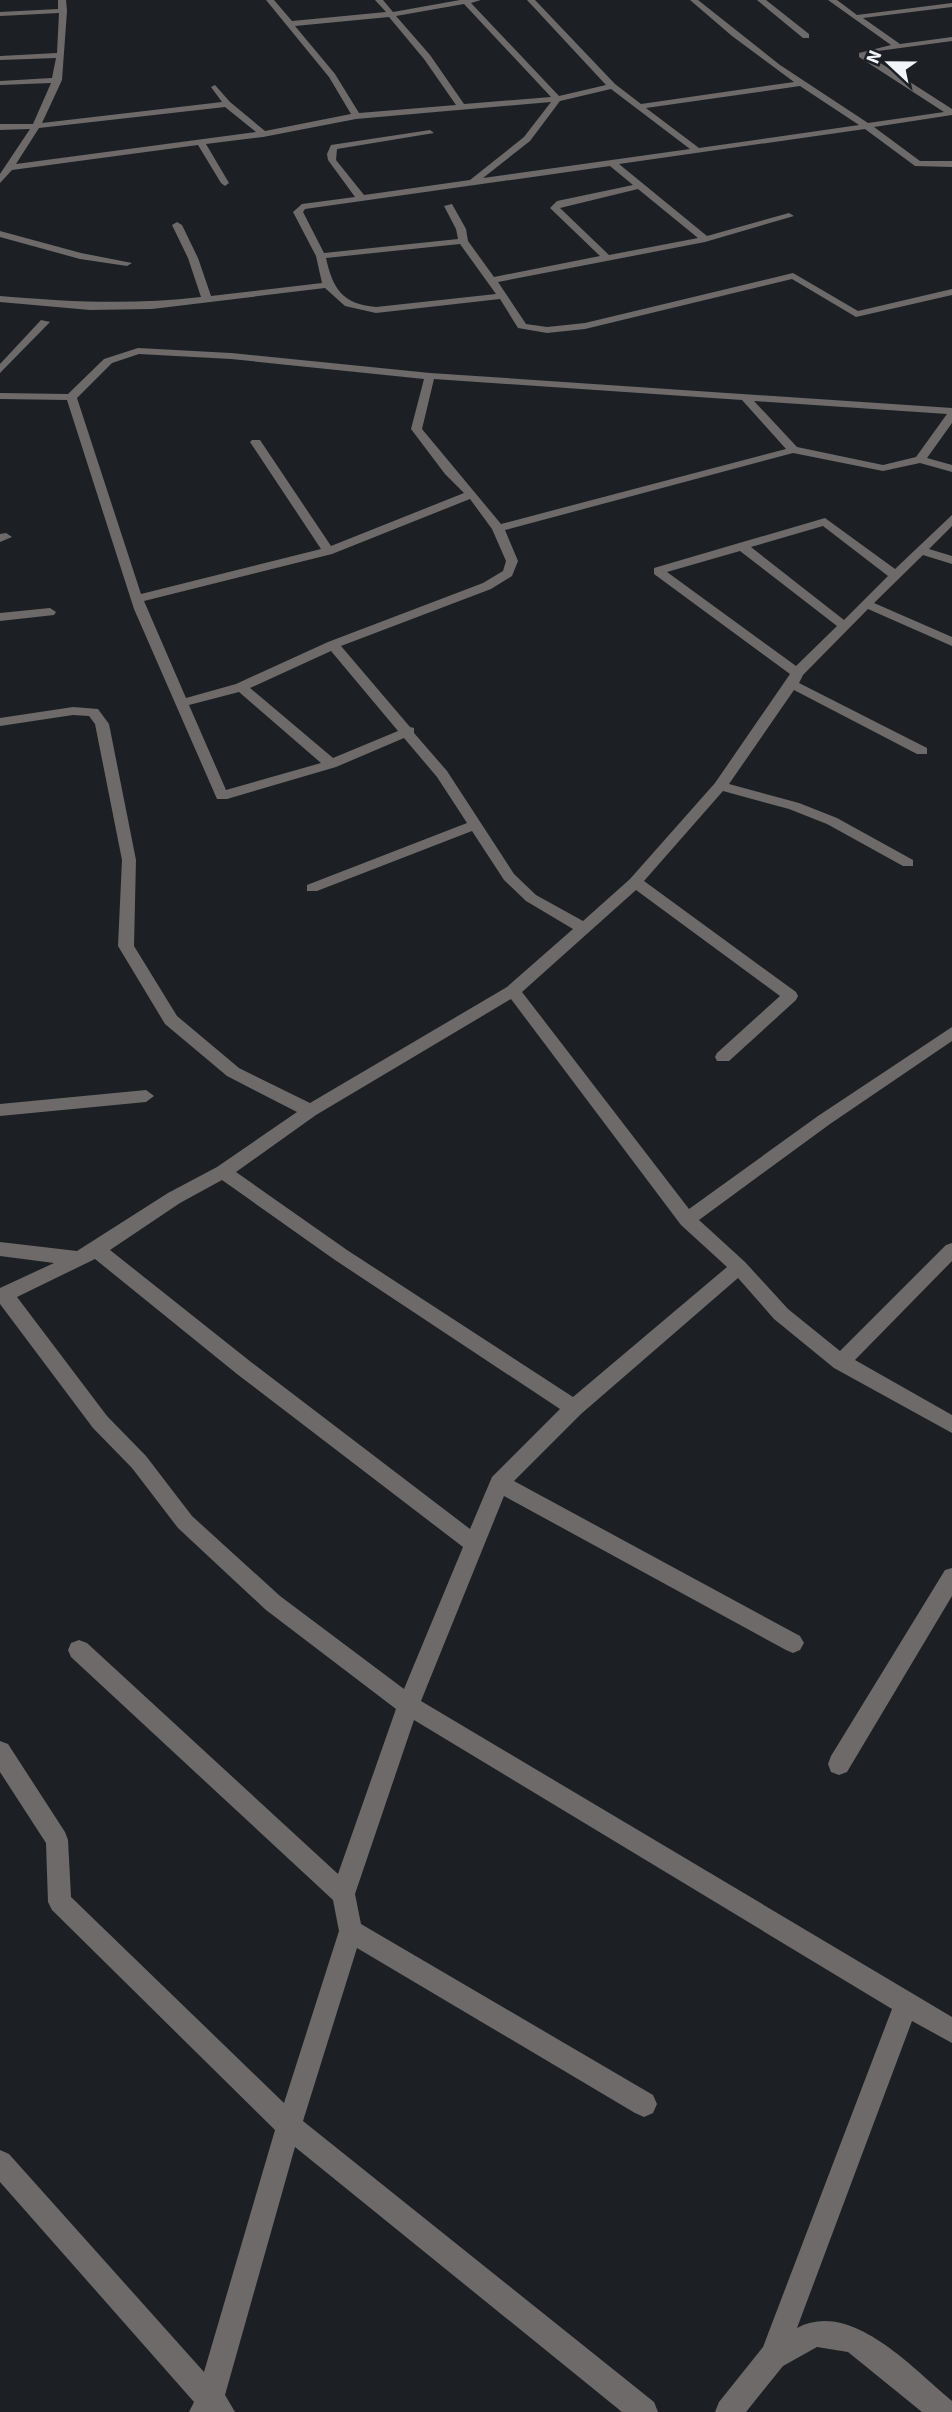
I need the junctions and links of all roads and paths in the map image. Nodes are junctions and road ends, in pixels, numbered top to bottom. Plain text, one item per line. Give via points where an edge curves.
1 (62, 0) edge
2 (271, 0) edge
3 (379, 0) edge
4 (477, 0) edge
5 (531, 0) edge
6 (694, 0) edge
7 (761, 0) edge
8 (832, 0) edge
9 (465, 1) edge
10 (952, 5) edge
11 (63, 11) junction
12 (0, 14) edge
13 (393, 14) junction
14 (856, 17) junction
15 (289, 24) junction
16 (806, 36) dead end
17 (952, 39) edge
18 (898, 46) junction
19 (60, 55) junction
20 (0, 58) edge
21 (58, 80) junction
22 (0, 83) edge
23 (798, 84) junction
24 (612, 86) junction
25 (215, 87) dead end
26 (557, 99) junction
27 (227, 104) junction
28 (642, 106) junction
29 (462, 107) junction
30 (952, 113) edge
31 (356, 116) junction
32 (37, 126) junction
33 (867, 126) junction
34 (0, 127) edge
35 (430, 133) dead end
36 (263, 134) junction
37 (201, 143) junction
38 (698, 151) junction
39 (613, 164) junction
40 (952, 164) edge
41 (931, 166) junction
42 (6, 170) edge
43 (942, 173) dead end
44 (0, 180) edge
45 (473, 182) junction
46 (225, 183) dead end
47 (639, 186) junction
48 (361, 198) junction
49 (449, 206) dead end
50 (789, 216) dead end
51 (177, 225) dead end
52 (0, 234) edge
53 (705, 240) junction
54 (463, 242) junction
55 (321, 256) junction
56 (607, 258) junction
57 (127, 264) dead end
58 (492, 280) junction
59 (327, 285) junction
60 (952, 292) edge
61 (502, 296) junction
62 (206, 297) junction
63 (0, 299) edge
64 (45, 322) dead end
65 (0, 370) edge
66 (429, 376) junction
67 (0, 396) edge
68 (71, 397) junction
69 (745, 397) junction
70 (952, 413) edge
71 (256, 442) dead end
72 (793, 450) junction
73 (920, 460) junction
74 (952, 469) edge
75 (472, 494) junction
76 (952, 519) edge
77 (498, 528) junction
78 (741, 547) junction
79 (920, 550) junction
80 (328, 551) junction
81 (952, 560) edge
82 (895, 576) junction
83 (137, 599) junction
84 (866, 604) junction
85 (50, 612) dead end
86 (0, 617) edge
87 (844, 626) junction
88 (952, 642) edge
89 (333, 646) junction
90 (795, 679) junction
91 (241, 687) junction
92 (182, 703) junction
93 (0, 722) edge
94 (409, 731) junction
95 (922, 751) dead end
96 (331, 764) junction
97 (720, 786) junction
98 (474, 825) junction
99 (908, 863) dead end
100 (635, 882) junction
101 (312, 888) dead end
102 (584, 928) junction
103 (513, 991) junction
104 (952, 1033) edge
105 (723, 1057) dead end
106 (146, 1096) dead end
107 (0, 1110) edge
108 (310, 1111) junction
109 (223, 1172) junction
110 (687, 1220) junction
111 (0, 1249) edge
112 (952, 1250) edge
113 (88, 1254) junction
114 (738, 1267) junction
115 (3, 1296) edge
116 (841, 1362) junction
117 (574, 1408) junction
118 (952, 1426) edge
119 (499, 1483) junction
120 (472, 1542) junction
121 (952, 1577) edge
122 (793, 1643) dead end
123 (79, 1650) dead end
124 (408, 1705) junction
125 (0, 1752) edge
126 (839, 1764) dead end
127 (343, 1894) junction
128 (351, 1931) junction
129 (906, 2004) junction
130 (952, 2031) edge
131 (644, 2104) dead end
132 (289, 2126) junction
133 (3, 2173) edge
134 (773, 2356) junction
135 (211, 2407) edge
136 (644, 2412) edge
137 (729, 2412) edge
138 (944, 2412) edge

1 - 11 street
2 - 15 street
3 - 13 street
4 - 9 street
5 - 24 street
6 - 23 street
7 - 16 street
8 - 14 street
9 - 13 street
9 - 26 street
10 - 14 street
11 - 12 street
11 - 19 street
13 - 15 street
13 - 29 street
14 - 18 street
15 - 31 street via 332,76
17 - 18 street
18 - 30 street via 862,55
19 - 20 street
19 - 21 street
21 - 22 street
21 - 32 street
23 - 28 street
23 - 33 street
24 - 26 street
24 - 28 street
25 - 27 street
26 - 29 street
26 - 45 street via 527,139
27 - 32 street
27 - 36 street
28 - 38 street
29 - 31 street
30 - 33 street
31 - 36 street
32 - 34 street
32 - 42 street
33 - 38 street
33 - 41 street via 918,164
35 - 48 street via 334,148 332,160
36 - 37 street
37 - 42 street
37 - 46 street
38 - 39 street
39 - 45 street
39 - 47 street
40 - 41 street
41 - 43 street
42 - 44 street
45 - 48 street
47 - 53 street
47 - 56 street via 560,203 555,208
48 - 55 street via 310,205 298,212
49 - 54 street
50 - 53 street
51 - 62 street
52 - 57 street
53 - 56 street
54 - 55 street
54 - 58 street
55 - 59 street
56 - 58 street
58 - 61 street
59 - 61 street via 356,309
59 - 62 street
60 - 61 street via 856,314 793,276 559,331 522,326
62 - 63 street via 152,306 90,307
64 - 65 street
66 - 68 street via 138,351 108,361
66 - 69 street
66 - 75 street via 416,429
67 - 68 street
68 - 83 street
69 - 70 street
69 - 72 street
70 - 73 street
71 - 80 street
72 - 73 street via 883,468
72 - 77 street
73 - 74 street
75 - 77 street
75 - 80 street
76 - 79 street
77 - 89 street via 512,561 508,573 488,586
78 - 82 street via 825,522
78 - 87 street
78 - 90 street via 658,571
79 - 81 street
79 - 82 street
80 - 83 street
82 - 84 street
83 - 92 street
84 - 87 street
84 - 88 street
85 - 86 street
87 - 90 street
89 - 91 street
89 - 94 street
90 - 95 street
90 - 97 street
91 - 92 street
91 - 96 street
92 - 96 street via 222,796
93 - 108 street via 93,712 102,724 129,860 126,946 171,1020 233,1072
94 - 96 street
94 - 98 street
97 - 99 street via 831,821
97 - 100 street
98 - 101 street
98 - 102 street via 509,877 531,898
100 - 102 street
100 - 105 street via 790,996
102 - 103 street
103 - 108 street
103 - 110 street
104 - 110 street
106 - 107 street
108 - 109 street
109 - 113 street
109 - 117 street
110 - 114 street
111 - 113 street
112 - 116 street
113 - 115 street
113 - 120 street
114 - 116 street via 781,1314
114 - 117 street
115 - 124 street via 185,1522 273,1603
116 - 118 street
117 - 119 street
119 - 120 street
119 - 122 street
120 - 124 street
121 - 126 street
123 - 127 street
124 - 127 street
124 - 129 street
125 - 132 street via 57,1840 60,1902
127 - 128 street
128 - 131 street
128 - 132 street
129 - 130 street
129 - 134 street
132 - 135 street
132 - 136 street
133 - 135 street
134 - 137 street
134 - 138 street via 816,2333 854,2339

